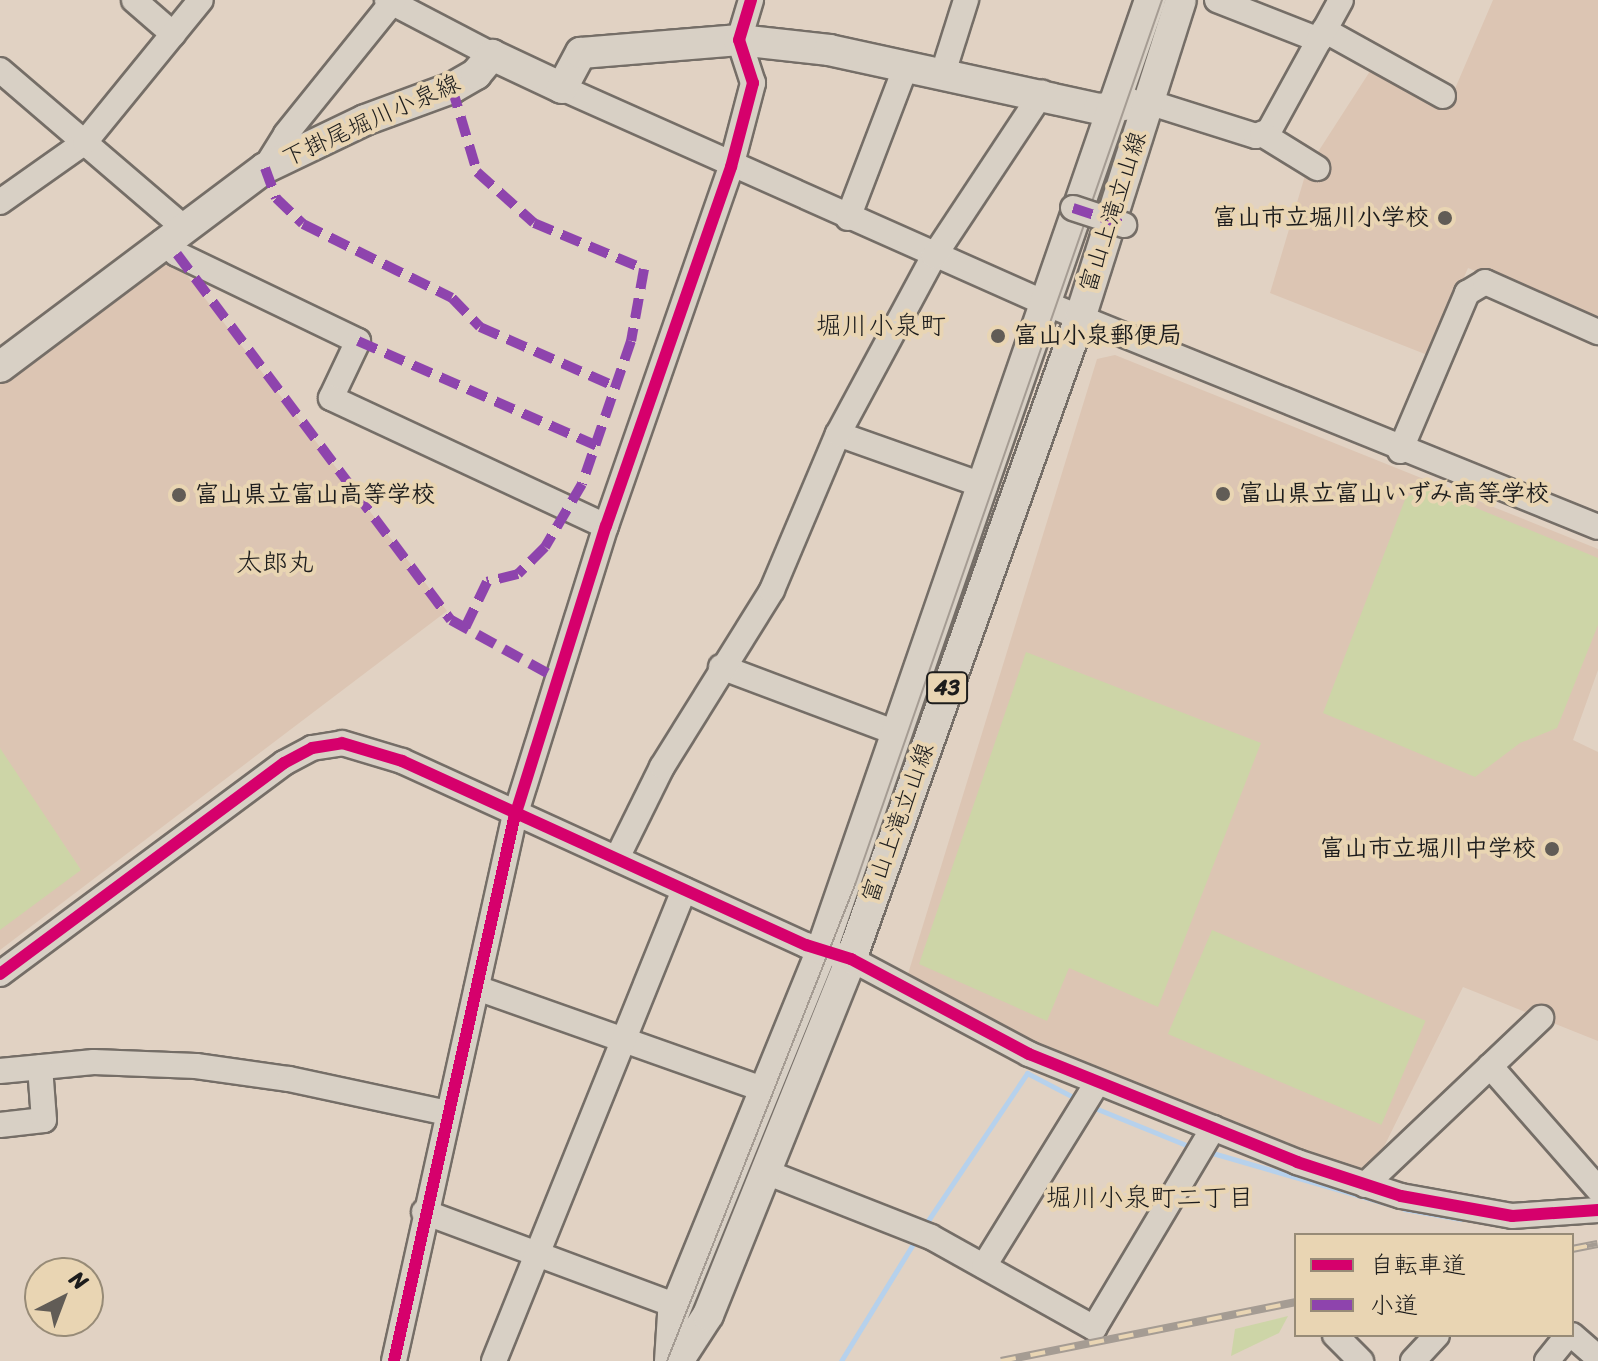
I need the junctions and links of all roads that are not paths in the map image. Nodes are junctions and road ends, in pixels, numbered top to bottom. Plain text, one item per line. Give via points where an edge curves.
1 (134, 0) edge
2 (201, 0) edge
3 (751, 0) edge
4 (966, 0) edge
5 (1150, 0) edge
6 (1181, 0) edge
7 (1217, 0) edge
8 (1341, 0) edge
9 (391, 1) edge
10 (173, 34) junction
11 (1322, 35) junction
12 (739, 40) junction
13 (492, 55) junction
14 (906, 66) junction
15 (0, 70) edge
16 (943, 73) junction
17 (562, 88) junction
18 (1042, 93) junction
19 (1443, 96) dead end
20 (1148, 102) junction
21 (1114, 107) junction
22 (1262, 134) junction
23 (85, 142) junction
24 (731, 167) junction
25 (265, 168) junction
26 (1317, 168) dead end
27 (2, 197) edge
28 (1073, 208) dead end
29 (848, 218) junction
30 (1124, 225) dead end
31 (172, 235) junction
32 (934, 256) junction
33 (1047, 304) junction
34 (1081, 315) junction
35 (1598, 332) edge
36 (0, 367) edge
37 (838, 434) junction
38 (1400, 451) junction
39 (985, 486) junction
40 (606, 526) junction
41 (1598, 527) edge
42 (721, 667) junction
43 (897, 733) junction
44 (517, 812) junction
45 (617, 858) junction
46 (684, 890) junction
47 (822, 949) junction
48 (851, 959) junction
49 (0, 974) edge
50 (477, 988) junction
51 (1541, 1018) dead end
52 (624, 1040) junction
53 (1490, 1066) junction
54 (40, 1067) junction
55 (0, 1071) edge
56 (1097, 1083) junction
57 (763, 1089) junction
58 (447, 1113) junction
59 (0, 1125) edge
60 (1213, 1128) junction
61 (766, 1172) junction
62 (1365, 1185) junction
63 (1598, 1189) edge
64 (1598, 1210) edge
65 (424, 1212) junction
66 (539, 1251) junction
67 (984, 1266) junction
68 (677, 1306) junction
69 (1337, 1337) edge
70 (1435, 1337) edge
71 (1568, 1337) edge
72 (1572, 1337) edge
73 (1598, 1358) edge
74 (394, 1361) edge
75 (494, 1361) edge
76 (670, 1361) edge
77 (678, 1361) edge
78 (1361, 1361) edge
79 (1413, 1361) edge
80 (1547, 1361) edge

1 - 10 street
2 - 10 street
3 - 12 street
4 - 16 street
5 - 21 main road, 富山上滝立山線 / 43
6 - 20 main road, 富山上滝立山線 / 43
7 - 11 street
8 - 11 street
9 - 13 street
9 - 25 street
10 - 23 street
11 - 19 street
11 - 22 street via 1269,131
12 - 14 main road
12 - 17 main road via 581,53
12 - 24 street via 753,83
13 - 17 main road
13 - 25 main road, 下掛尾堀川小泉線 via 476,74 452,88 365,120
14 - 16 main road
14 - 29 street
15 - 23 street
16 - 18 main road
17 - 24 street
18 - 21 main road via 1099,109
18 - 32 street
20 - 21 main road
20 - 22 street
20 - 34 main road, 富山上滝立山線 / 43
21 - 33 main road, 富山上滝立山線 / 43
22 - 26 street
23 - 27 street
23 - 31 street
24 - 29 street
24 - 40 street
25 - 31 main road, 下掛尾堀川小泉線
28 - 30 street, bridge
29 - 32 street
31 - 36 main road, 下掛尾堀川小泉線
31 - 40 street via 177,254 358,341 331,398
32 - 33 street
32 - 37 street
33 - 34 street
33 - 39 main road, 富山上滝立山線 / 43
34 - 38 street
34 - 48 main road, 富山上滝立山線 / 43
35 - 38 street via 1485,282 1467,293
37 - 39 street
37 - 42 street via 772,590
38 - 41 street
39 - 43 main road, 富山上滝立山線 / 43
40 - 44 street
42 - 43 street
42 - 45 street
43 - 47 main road, 富山上滝立山線 / 43
44 - 45 street
44 - 49 street via 369,749 342,743 312,748 284,763
44 - 50 street
45 - 46 street
46 - 47 street
46 - 52 street
47 - 48 street
47 - 57 main road, 富山上滝立山線 / 43
48 - 56 street via 959,1021
48 - 61 main road, 富山上滝立山線 / 43
50 - 52 street
50 - 58 street
51 - 53 street
52 - 57 street
52 - 66 street
53 - 62 street
53 - 63 street
54 - 55 street
54 - 58 street via 94,1062 196,1066 289,1079
54 - 59 street via 44,1120
56 - 60 street
56 - 67 street
57 - 68 main road, 富山上滝立山線 / 43
58 - 65 street
60 - 62 street
60 - 67 street via 1094,1328
61 - 67 street via 931,1237
61 - 77 main road, 富山上滝立山線 / 43 via 708,1315
62 - 64 street via 1512,1216
65 - 66 street
65 - 74 street
66 - 68 street
66 - 75 street
68 - 76 main road, 富山上滝立山線 / 43
69 - 78 street
70 - 79 street
71 - 80 street
72 - 73 street

